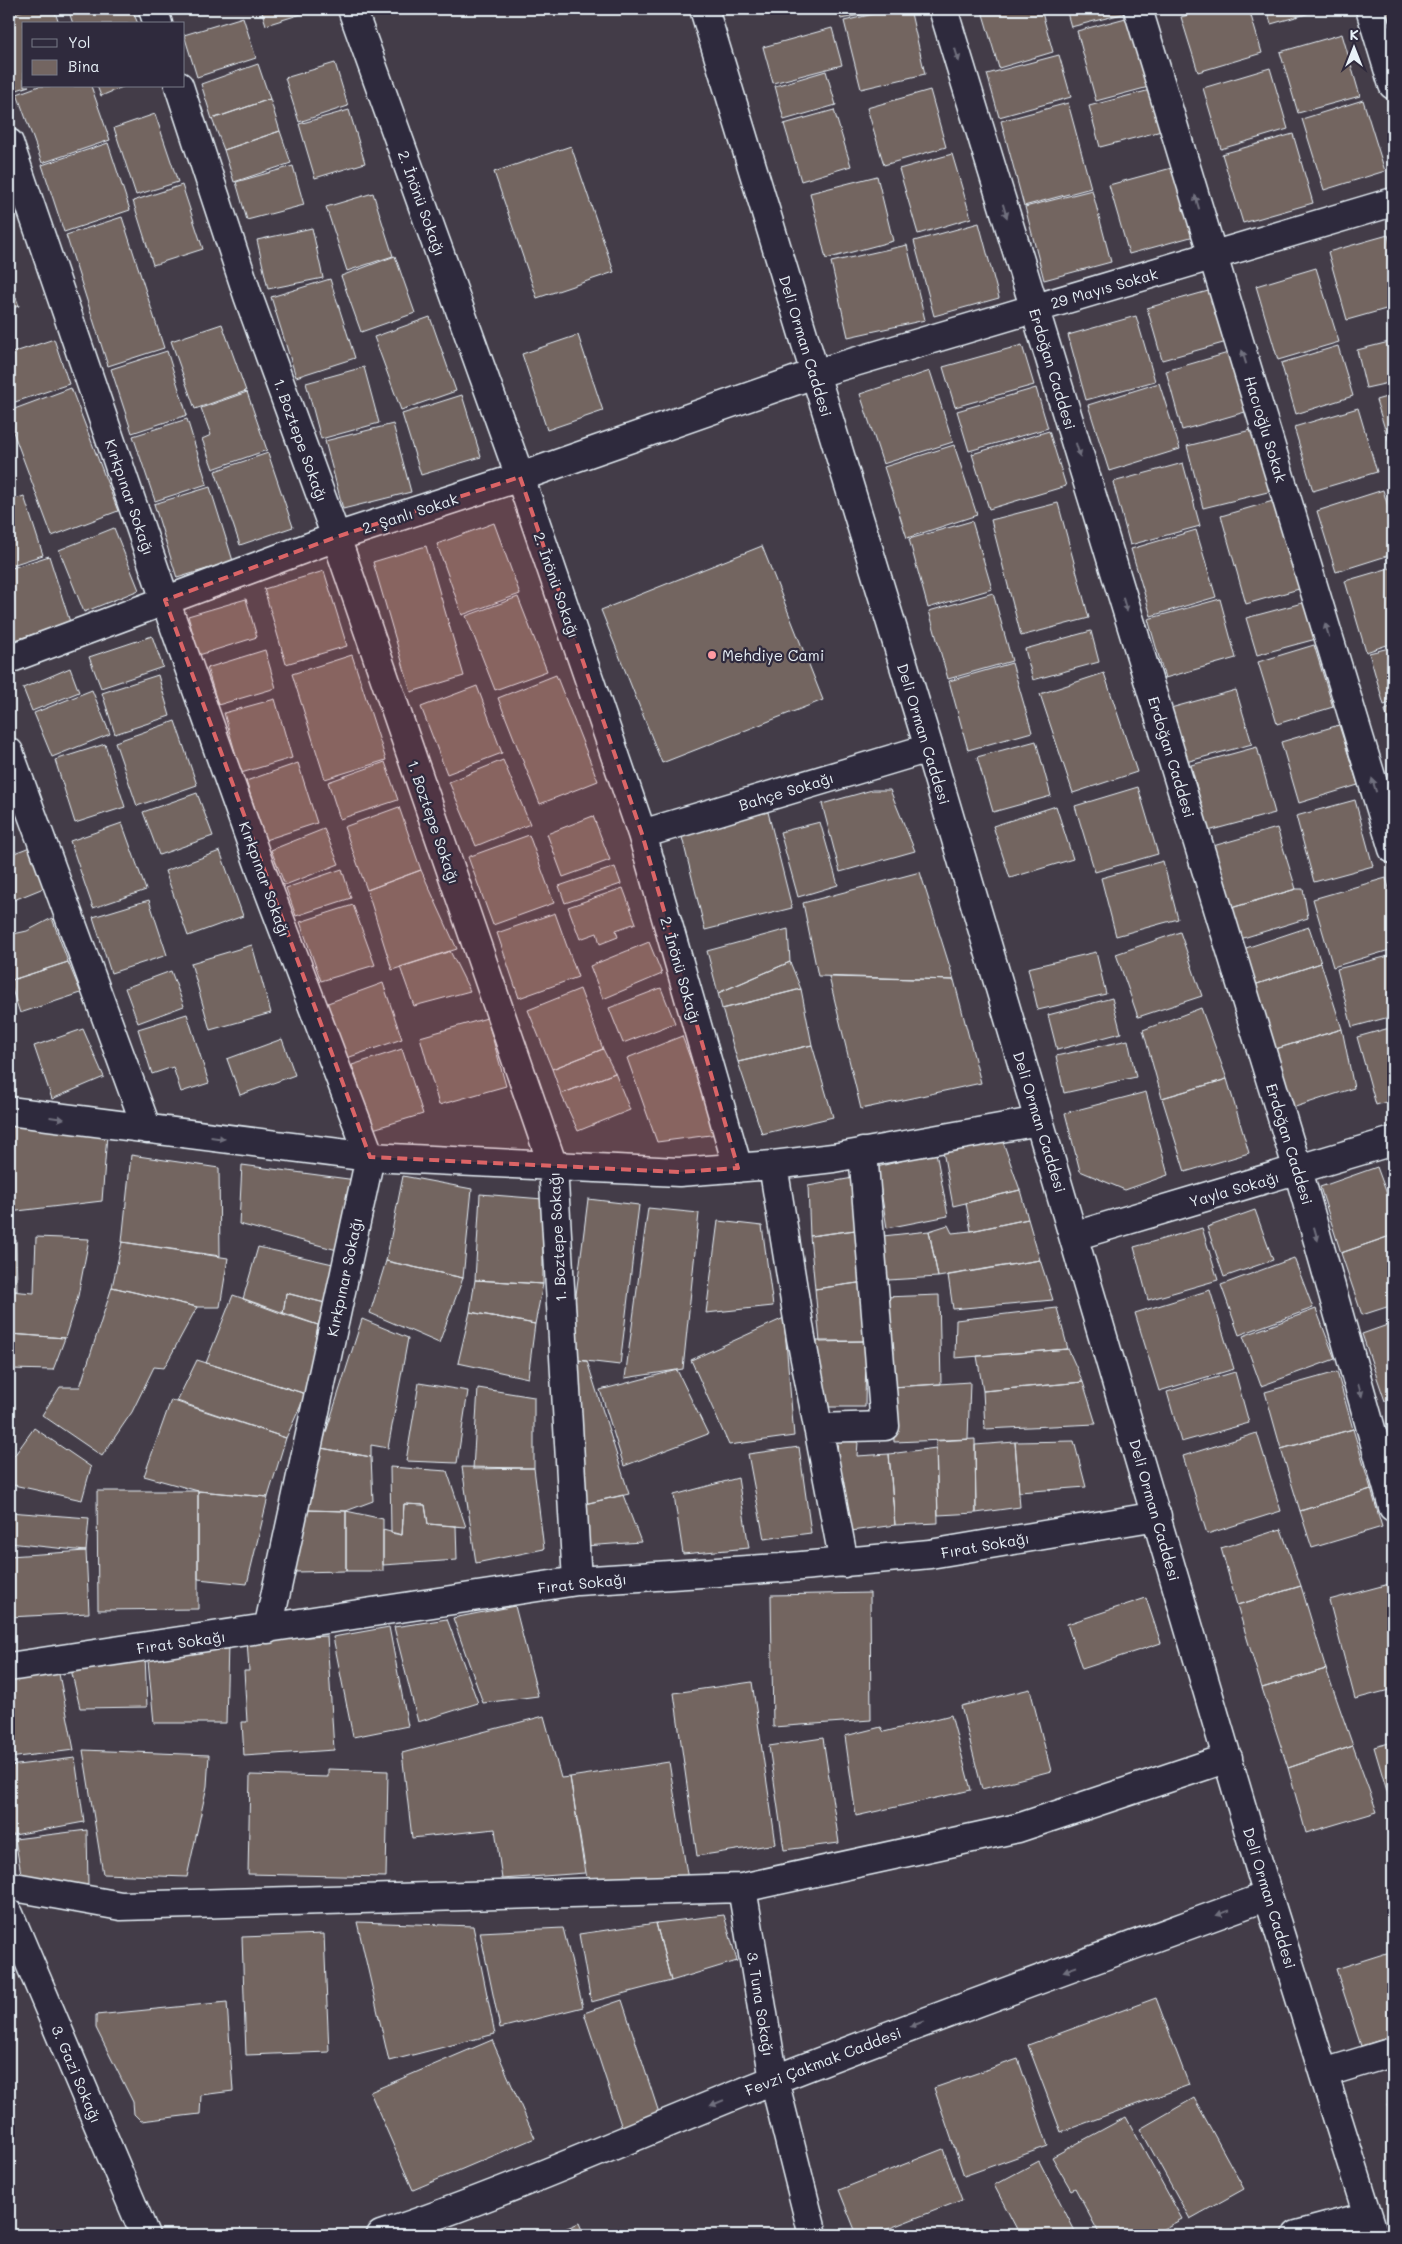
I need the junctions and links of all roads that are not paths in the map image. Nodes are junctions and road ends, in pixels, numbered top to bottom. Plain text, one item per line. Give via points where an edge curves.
1 (153, 9) edge
2 (352, 9) edge
3 (704, 9) edge
4 (943, 9) edge
5 (1138, 9) edge
6 (1370, 9) edge
7 (157, 22) edge
8 (1389, 57) edge
9 (1393, 85) edge
10 (180, 88) edge
11 (9, 143) edge
12 (1393, 202) edge
13 (1213, 257) junction
14 (1034, 307) junction
15 (814, 374) junction
16 (520, 477) junction
17 (336, 537) junction
18 (165, 600) junction
19 (9, 659) edge
20 (929, 748) junction
21 (9, 752) edge
22 (642, 834) junction
23 (1393, 849) edge
24 (9, 1112) edge
25 (1039, 1121) junction
26 (147, 1129) junction
27 (1393, 1141) edge
28 (863, 1152) junction
29 (370, 1157) junction
30 (773, 1165) junction
31 (553, 1166) junction
32 (738, 1168) junction
33 (1298, 1170) junction
34 (1074, 1236) junction
35 (818, 1428) junction
36 (1393, 1507) edge
37 (1157, 1516) junction
38 (844, 1562) junction
39 (577, 1581) junction
40 (268, 1629) junction
41 (9, 1667) edge
42 (1228, 1758) junction
43 (9, 1886) edge
44 (742, 1888) junction
45 (1268, 1896) junction
46 (9, 1914) edge
47 (1393, 2052) edge
48 (1324, 2073) junction
49 (774, 2080) junction
50 (442, 2225) edge
51 (1371, 2226) edge
52 (145, 2235) edge
53 (381, 2235) edge
54 (813, 2235) edge
55 (1297, 2235) edge

1 - 7 street
2 - 16 street, 2. İnönü Sokağı
3 - 15 street, Deli Orman Caddesi
4 -> 14 street, Erdoğan Caddesi
13 -> 5 street, Hacıoğlu Sokak
6 - 8 street
8 - 9 street
10 - 17 street, 1. Boztepe Sokağı via 248,296
11 - 18 street, Kırkpınar Sokağı
12 - 13 street, 29 Mayıs Sokak
13 - 14 street, 29 Mayıs Sokak
23 -> 13 street, Hacıoğlu Sokak
14 - 15 street, 29 Mayıs Sokak
14 -> 33 street, Erdoğan Caddesi
15 - 16 street, 2. Şanlı Sokak
15 - 20 street, Deli Orman Caddesi
16 - 17 street, 2. Şanlı Sokak
16 - 22 street, 2. İnönü Sokağı
17 - 18 street, 2. Şanlı Sokak
17 - 31 street, 1. Boztepe Sokağı
18 - 19 street, 2. Şanlı Sokak
18 - 29 street, Kırkpınar Sokağı via 261,870
20 - 22 street, Bahçe Sokağı
20 - 25 street, Deli Orman Caddesi
21 - 26 street
22 - 32 street, 2. İnönü Sokağı
24 -> 26 street
25 - 28 street
25 - 34 street, Deli Orman Caddesi
26 -> 29 street
27 - 33 street, Yayla Sokağı
28 - 30 street
28 - 35 street via 885,1426
29 - 31 street
29 - 40 street, Kırkpınar Sokağı
30 - 32 street
30 - 35 street
31 - 32 street via 679,1172
31 - 39 street, 1. Boztepe Sokağı
33 - 34 street, Yayla Sokağı
33 -> 36 street, Erdoğan Caddesi
34 - 37 street, Deli Orman Caddesi
35 - 38 street
37 - 38 street, Fırat Sokağı via 930,1554
37 - 42 street, Deli Orman Caddesi
38 - 39 street, Fırat Sokağı
39 - 40 street, Fırat Sokağı
40 - 41 street, Fırat Sokağı
42 - 44 street via 1018,1828
42 - 45 street, Deli Orman Caddesi
43 - 44 street via 121,1906
44 - 49 street, 3. Tuna Sokağı
45 - 48 street, Deli Orman Caddesi
45 -> 49 street, Fevzi Çakmak Caddesi
46 - 52 street, 3. Gazi Sokağı
47 - 48 street
48 - 51 street, Deli Orman Caddesi
49 -> 50 street, Fevzi Çakmak Caddesi
49 - 54 street, 3. Tuna Sokağı
50 - 53 street, Fevzi Çakmak Caddesi
51 - 55 street

